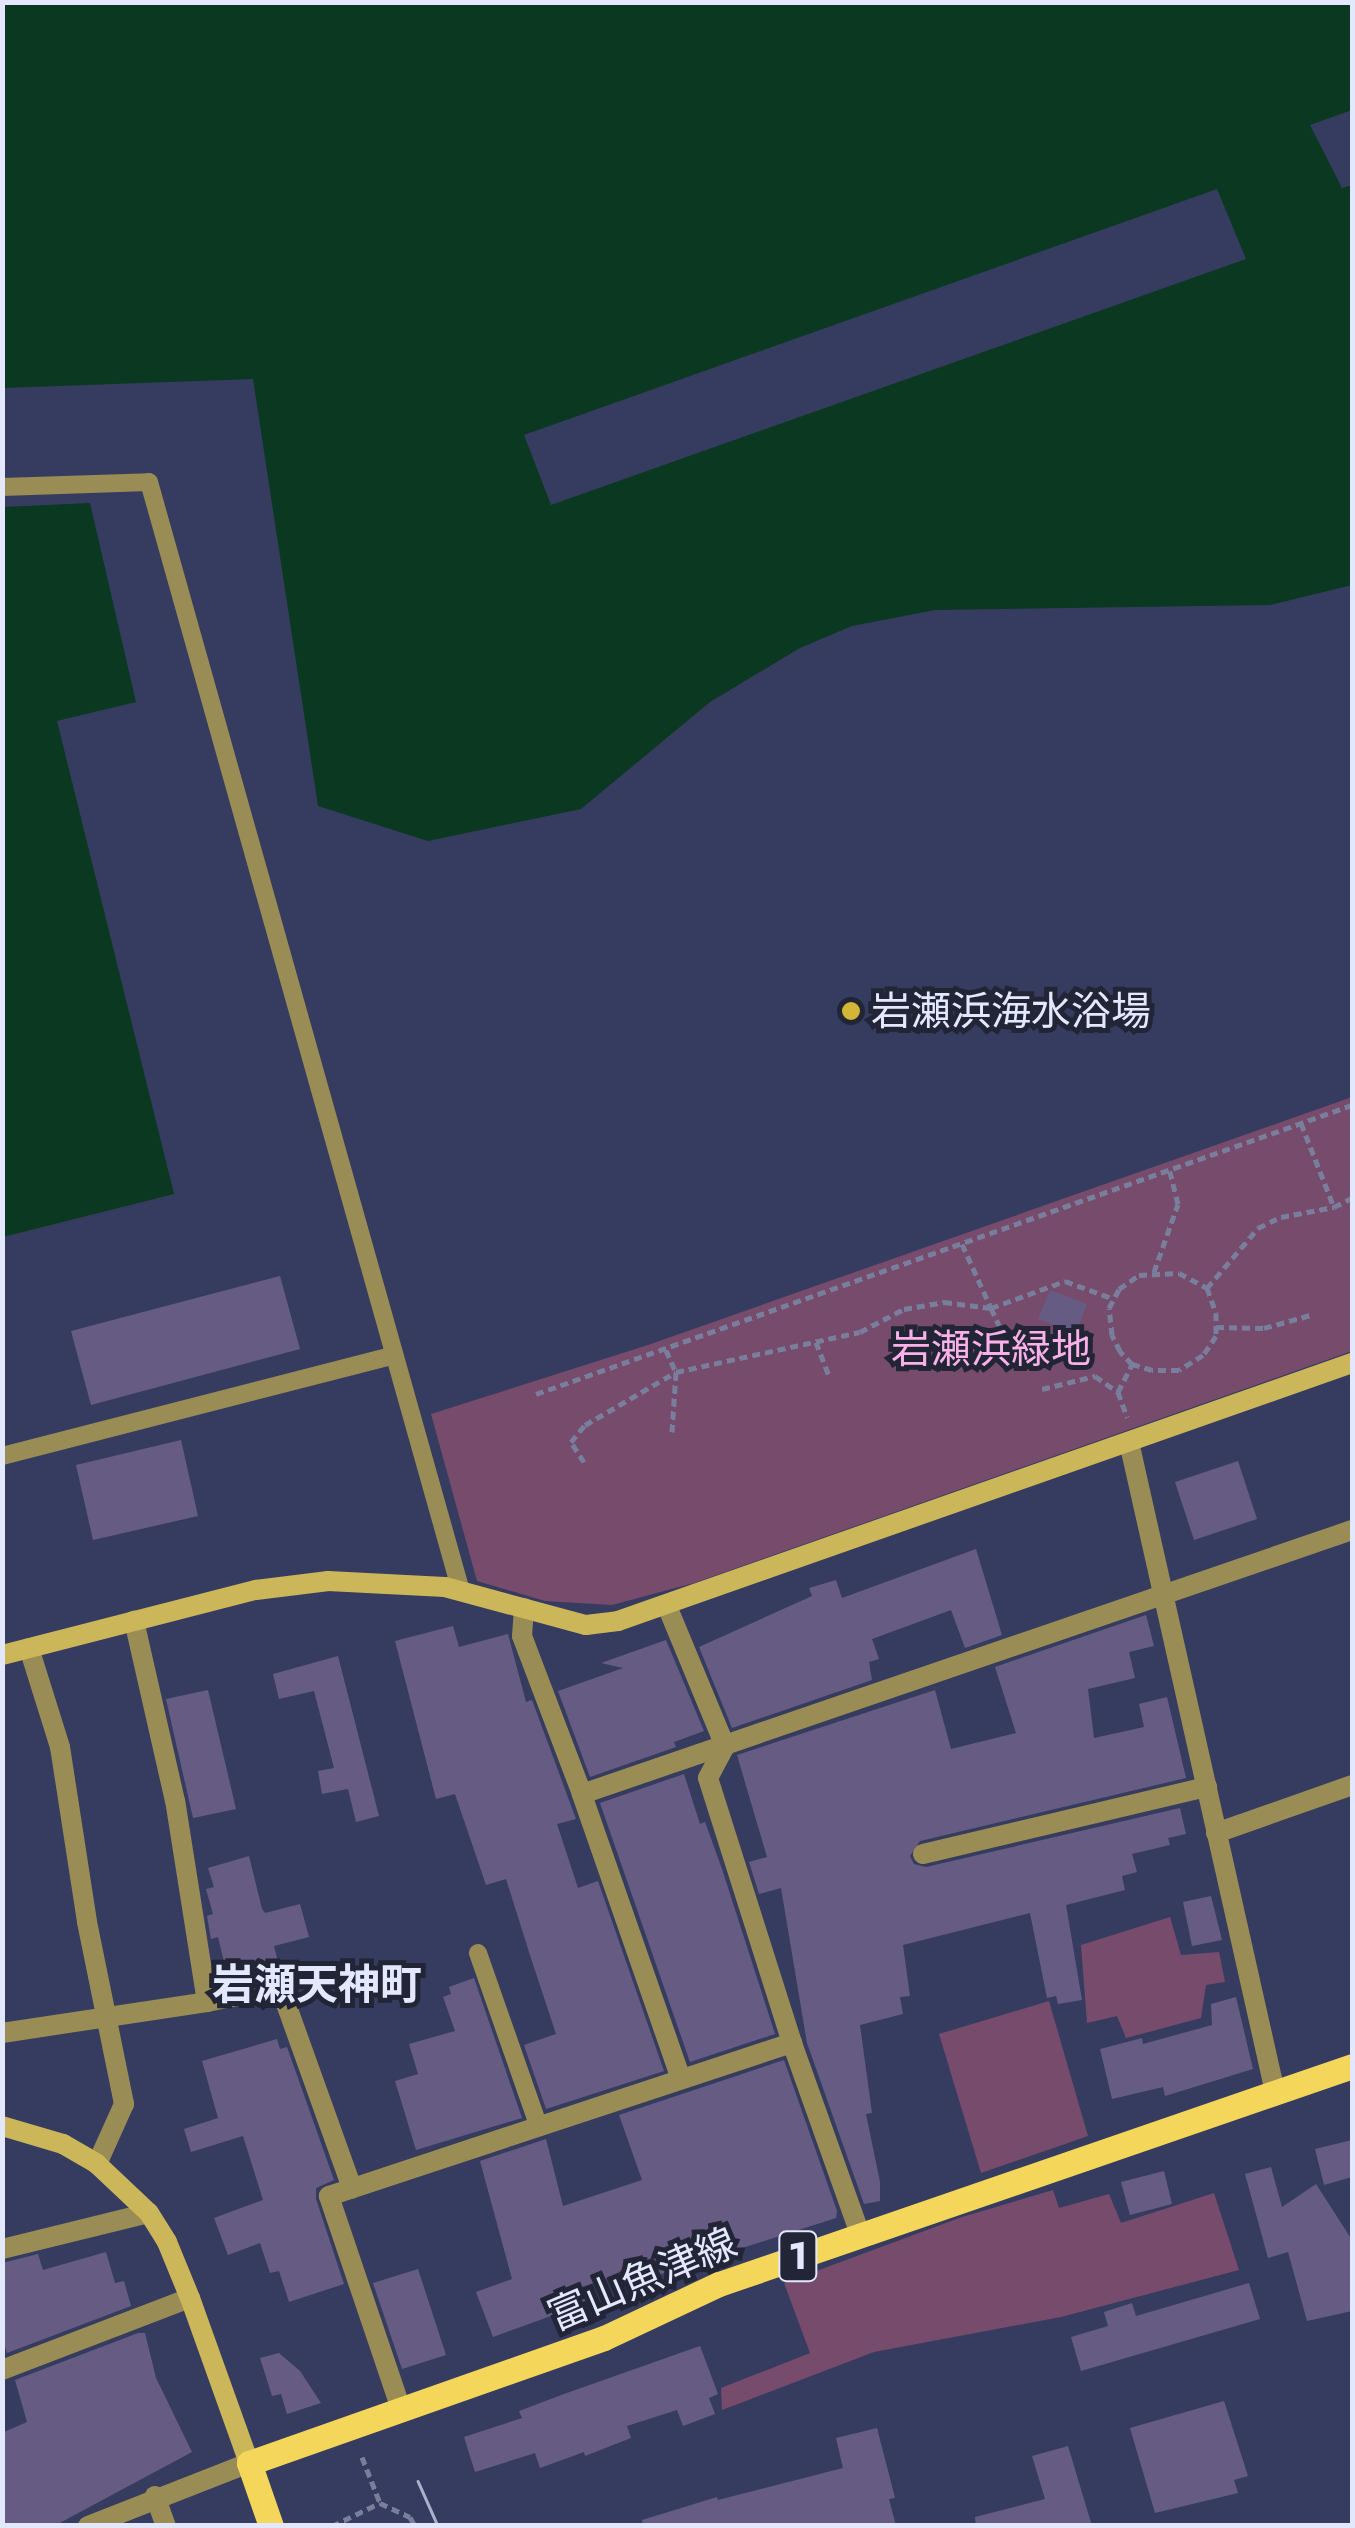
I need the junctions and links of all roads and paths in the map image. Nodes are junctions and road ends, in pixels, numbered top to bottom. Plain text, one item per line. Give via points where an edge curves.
1 (2, 488) edge
2 (1352, 1105) edge
3 (1301, 1123) junction
4 (1169, 1168) junction
5 (1352, 1198) edge
6 (1334, 1207) junction
7 (962, 1244) junction
8 (1154, 1272) junction
9 (1207, 1288) junction
10 (1114, 1298) junction
11 (991, 1308) junction
12 (1314, 1314) dead end
13 (998, 1326) dead end
14 (1216, 1328) junction
15 (816, 1342) junction
16 (666, 1350) junction
17 (394, 1354) junction
18 (1132, 1364) junction
19 (1352, 1364) edge
20 (676, 1372) junction
21 (830, 1376) dead end
22 (1042, 1389) dead end
23 (536, 1394) dead end
24 (672, 1432) dead end
25 (1130, 1442) junction
26 (2, 1456) edge
27 (584, 1462) dead end
28 (1352, 1530) edge
29 (460, 1591) junction
30 (1164, 1592) junction
31 (668, 1606) junction
32 (524, 1608) junction
33 (134, 1621) junction
34 (29, 1648) junction
35 (2, 1655) edge
36 (725, 1746) junction
37 (1352, 1786) edge
38 (1207, 1787) junction
39 (582, 1794) junction
40 (1216, 1833) junction
41 (922, 1854) dead end
42 (478, 1953) dead end
43 (207, 2002) junction
44 (109, 2016) junction
45 (2, 2033) edge
46 (792, 2044) junction
47 (1352, 2066) edge
48 (680, 2079) junction
49 (1275, 2092) junction
50 (2, 2126) edge
51 (539, 2127) junction
52 (97, 2164) junction
53 (352, 2188) junction
54 (149, 2213) junction
55 (860, 2234) junction
56 (2, 2250) edge
57 (190, 2298) junction
58 (2, 2370) edge
59 (402, 2412) junction
60 (362, 2457) dead end
61 (250, 2463) junction
62 (155, 2496) junction
63 (380, 2504) junction
64 (88, 2526) edge
65 (166, 2526) edge
66 (271, 2526) edge
67 (332, 2526) edge
68 (415, 2526) edge

1 - 17 lane via 148,482
2 - 3 path
3 - 4 path
3 - 6 path
4 - 7 path
4 - 8 path via 1178,1204
5 - 6 path
6 - 9 path via 1258,1228
7 - 11 path
7 - 16 path
8 - 9 path via 1179,1273
8 - 10 path via 1139,1274
9 - 14 path
10 - 11 path via 1065,1281
10 - 18 path via 1112,1335
11 - 13 path
11 - 15 path via 944,1302 904,1309 860,1332
12 - 14 path via 1264,1328
14 - 18 path via 1203,1355 1179,1370
15 - 20 path
15 - 21 path
16 - 20 path
16 - 23 path
17 - 26 lane
17 - 29 lane
18 - 22 path via 1118,1392 1095,1376
19 - 25 street
20 - 24 path
20 - 27 path via 585,1425 570,1442
25 - 30 street
25 - 31 street
28 - 30 street
29 - 32 street
29 - 33 street via 328,1581 256,1590
30 - 36 street
30 - 38 street
31 - 32 street via 586,1625
31 - 36 street
32 - 39 street via 522,1636
33 - 34 street
33 - 43 street via 175,1801
34 - 35 street
34 - 44 street via 60,1747
36 - 39 street
36 - 46 street via 708,1778
37 - 40 street
38 - 40 street
38 - 41 street
39 - 48 street
40 - 49 street
42 - 51 lane
43 - 44 street
43 - 53 street via 280,1986
44 - 45 street
44 - 52 street via 124,2104
46 - 48 street
46 - 55 street
47 - 49 main road, 富山魚津線 / 1
48 - 51 street
49 - 55 main road, 富山魚津線 / 1
50 - 52 street via 63,2144
51 - 53 street
52 - 54 street
53 - 59 street via 329,2196
54 - 56 street
54 - 57 street
55 - 59 main road, 富山魚津線 / 1
57 - 58 street
57 - 61 street
59 - 61 main road, 富山魚津線 / 1
60 - 63 path
61 - 62 street
61 - 66 main road
62 - 64 street
62 - 65 street
63 - 67 path
63 - 68 path

